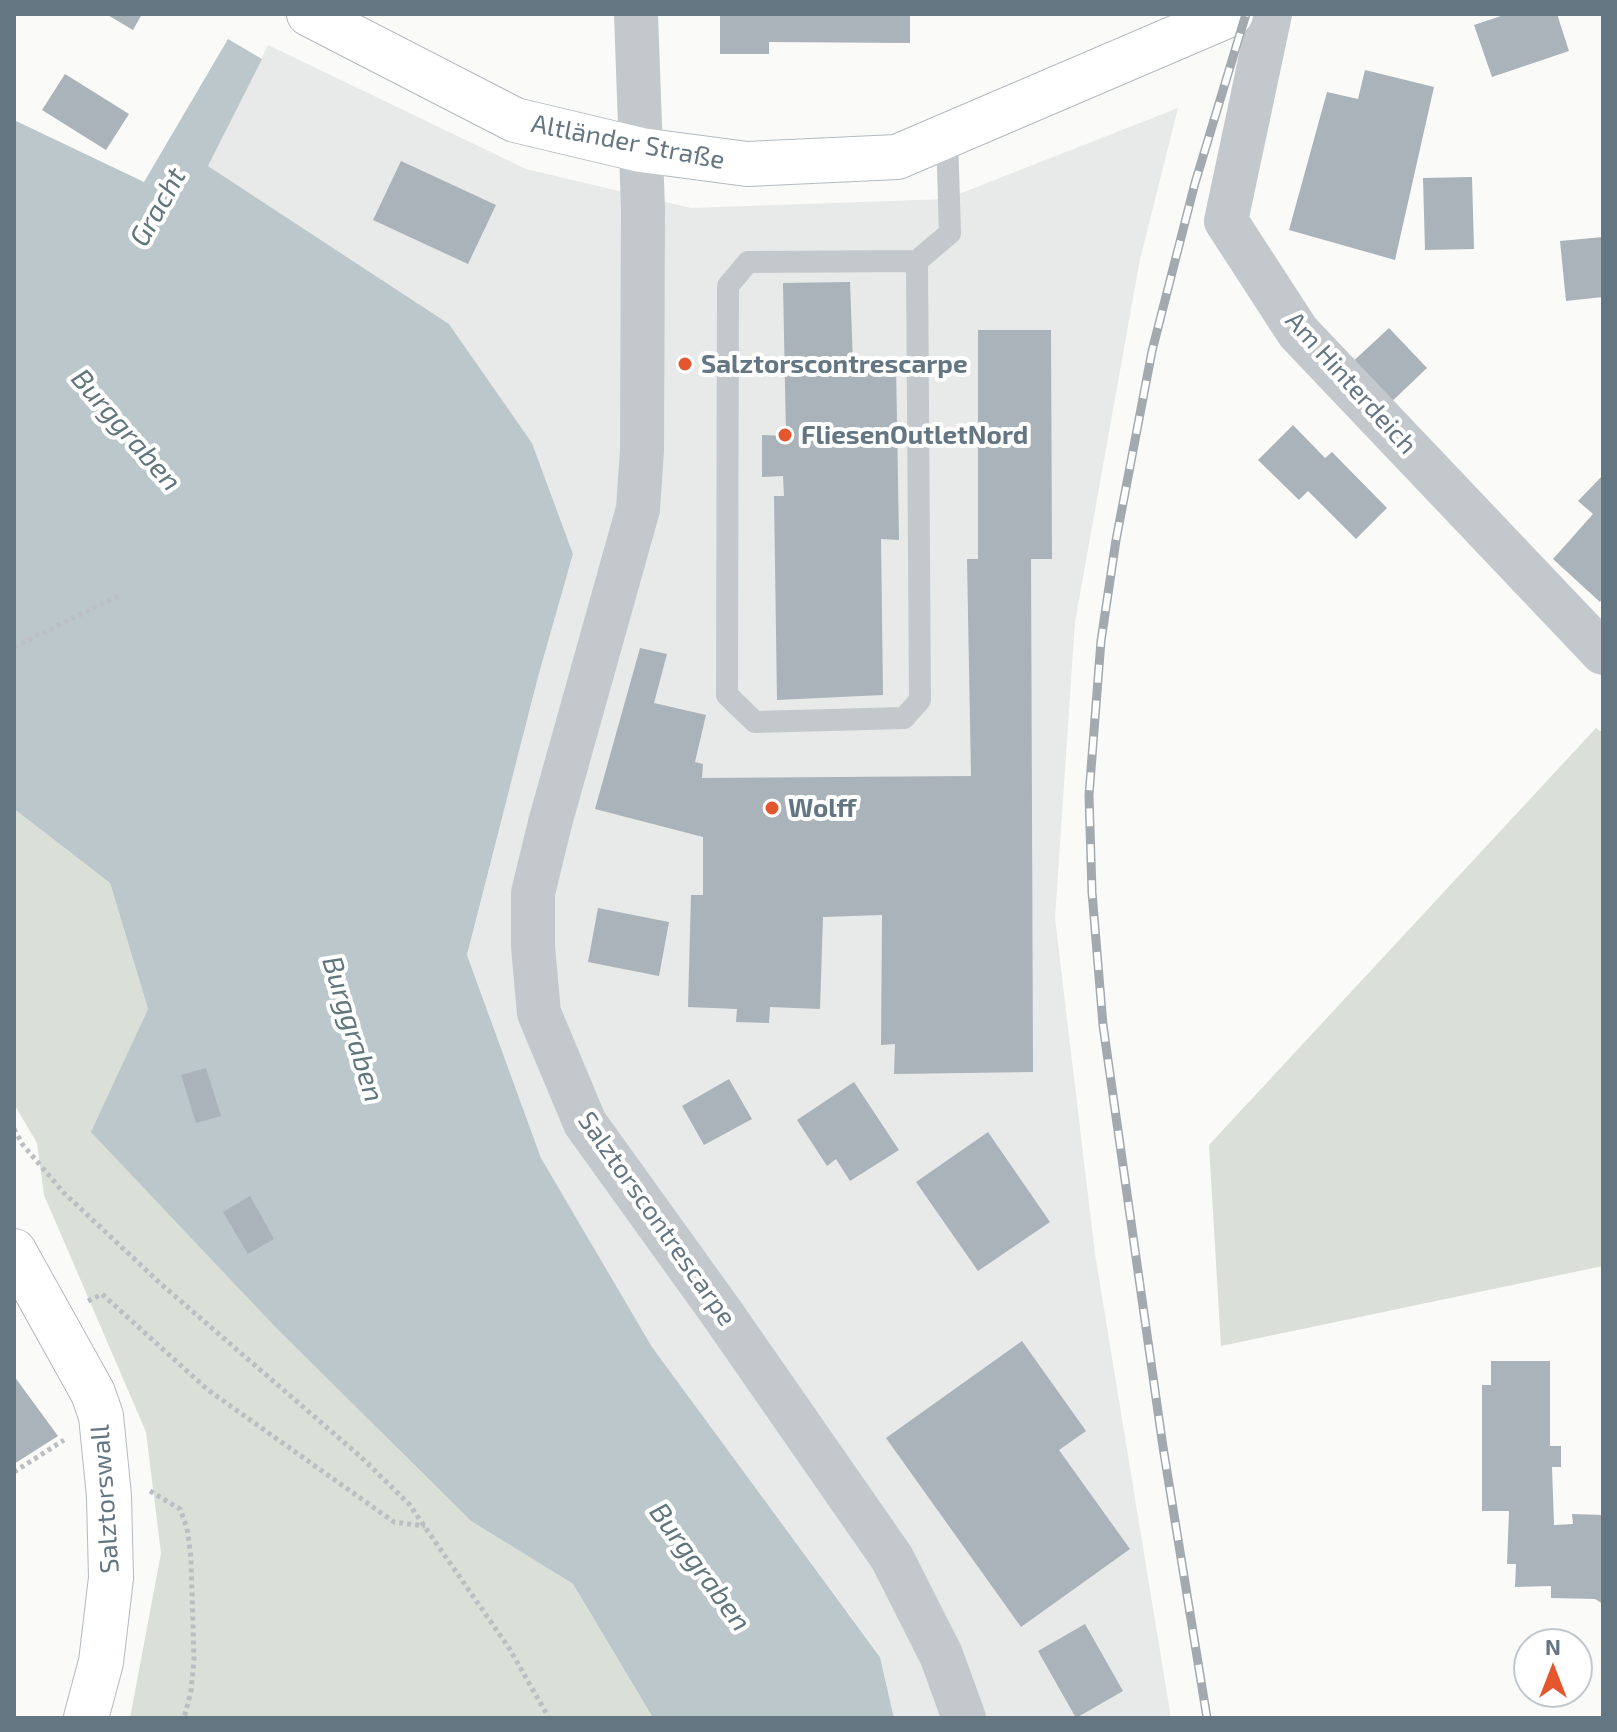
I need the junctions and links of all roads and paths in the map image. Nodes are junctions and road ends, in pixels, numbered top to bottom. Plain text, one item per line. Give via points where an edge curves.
1 (309, 14) edge
2 (636, 14) edge
3 (1231, 14) edge
4 (1270, 14) edge
5 (947, 136) junction
6 (641, 150) junction
7 (917, 261) junction
8 (120, 595) dead end
9 (14, 647) edge
10 (1603, 653) edge
11 (14, 1129) edge
12 (14, 1251) edge
13 (87, 1301) dead end
14 (64, 1439) dead end
15 (14, 1472) edge
16 (109, 1496) junction
17 (426, 1526) junction
18 (86, 1718) edge
19 (184, 1718) edge
20 (549, 1718) edge
21 (964, 1718) edge

1 - 6 main road, Altländer Straße via 515,120
2 - 6 street, Salztorscontrescarpe
3 - 5 main road, Altländer Straße
4 - 10 street, Am Hinterdeich via 1226,221 1298,332
5 - 6 main road, Altländer Straße via 897,157 747,164
5 - 7 lane via 950,233
6 - 21 street, Salztorscontrescarpe via 638,509 533,893 539,1013 585,1123 892,1558 941,1655
7 - 7 lane via 920,700 904,718 755,722 727,695 728,286 748,262
8 - 9 path
11 - 17 path via 64,1193 361,1457
12 - 16 main road, Salztorswall via 93,1393 101,1416
13 - 17 path via 102,1294 208,1390 394,1522
14 - 15 path
16 - 18 main road, Salztorswall via 106,1628
16 - 19 path via 149,1491 180,1509 187,1528 194,1660
17 - 20 path via 509,1648

